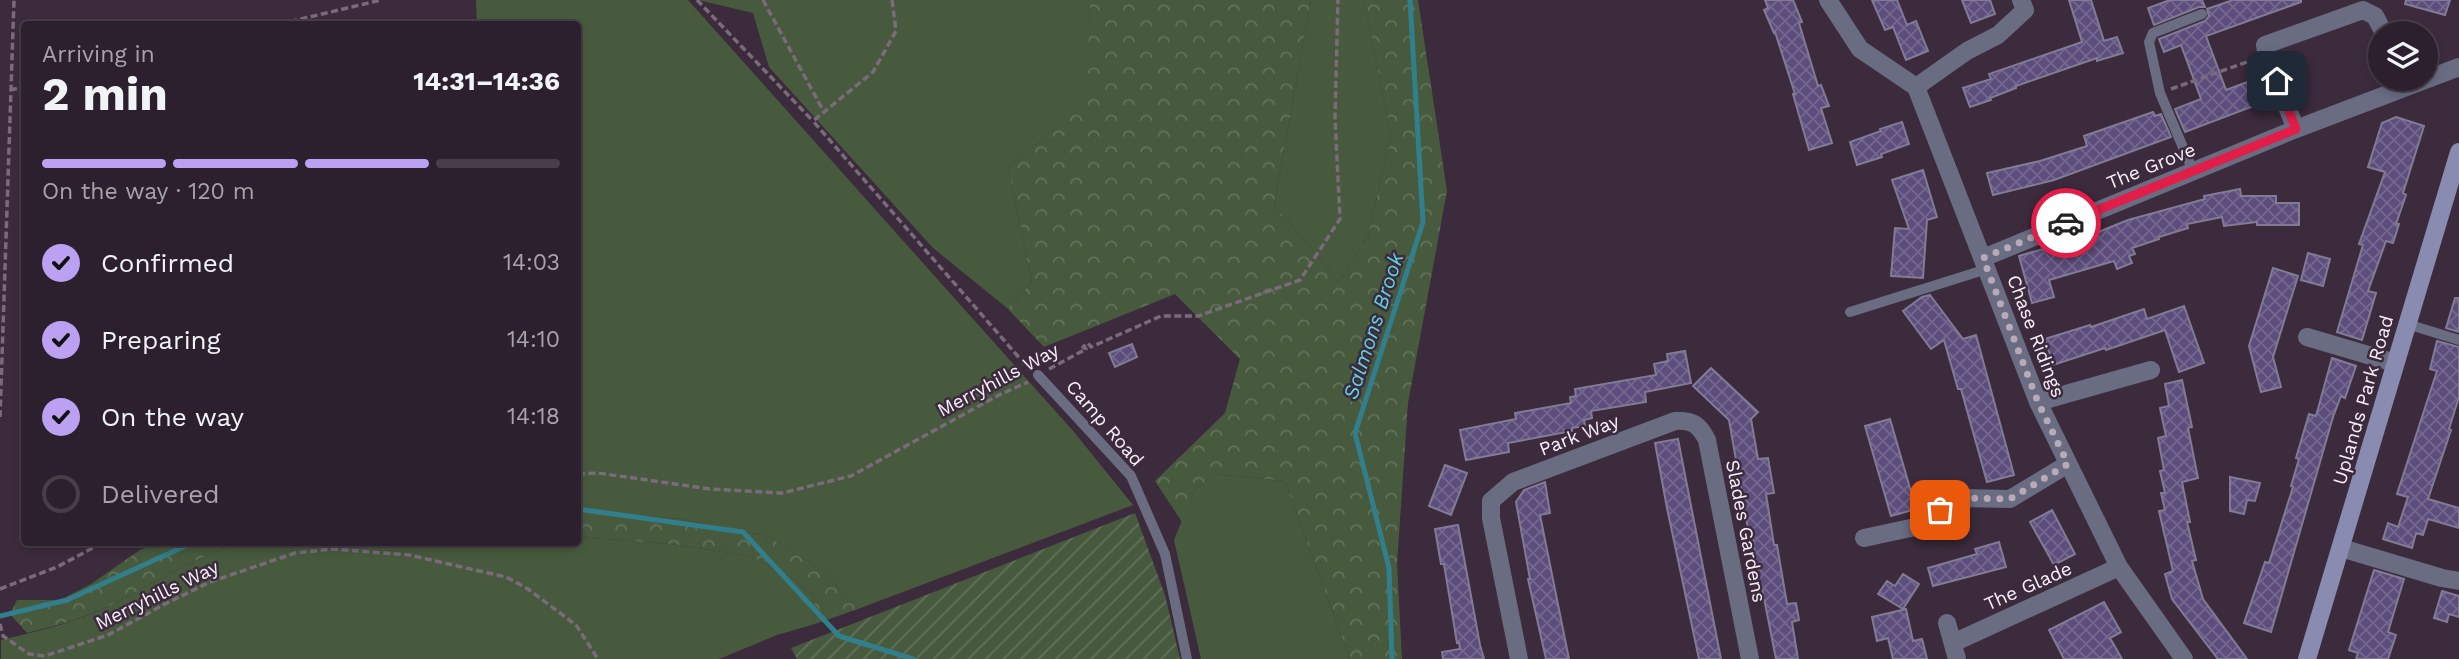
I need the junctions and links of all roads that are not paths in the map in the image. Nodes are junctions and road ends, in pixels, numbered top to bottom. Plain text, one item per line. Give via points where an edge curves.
1 (1828, 0) edge
2 (2028, 7) edge
3 (2202, 14) dead end
4 (2378, 21) edge
5 (2459, 67) edge
6 (2438, 73) edge
7 (1916, 87) junction
8 (2386, 91) edge
9 (2296, 129) junction
10 (2459, 152) edge
11 (2193, 171) junction
12 (1985, 263) junction
13 (1850, 312) dead end
14 (2407, 324) junction
15 (2307, 337) dead end
16 (2459, 340) edge
17 (2395, 363) junction
18 (2151, 370) dead end
19 (1038, 377) road end
20 (2038, 402) junction
21 (1687, 420) joint
22 (2068, 464) junction
23 (1864, 538) dead end
24 (2341, 548) junction
25 (2119, 567) junction
26 (2459, 580) edge
27 (1947, 623) dead end
28 (1955, 651) edge
29 (1187, 659) edge
30 (1519, 659) edge
31 (1750, 659) edge
32 (2184, 659) edge
33 (2307, 659) edge

1 - 7 street via 1860,49
2 - 7 street via 1998,35
3 - 11 lane via 2153,33 2148,42 2160,93
4 - 9 street via 2363,10 2265,45
5 - 6 street, The Grove
7 - 12 street, Chase Ridings
8 - 9 street, The Grove
9 - 11 street, The Grove
10 - 14 street, Uplands Park Road
11 - 12 street, The Grove
12 - 13 lane
12 - 20 street, Chase Ridings
14 - 16 lane
14 - 17 street, Uplands Park Road
15 - 17 street
17 - 24 street, Uplands Park Road
18 - 20 street
19 - 29 lane, Camp Road via 1131,476 1165,554
20 - 22 street, Chase Ridings
21 - 30 street, Park Way via 1513,482 1491,501
21 - 31 street, Slades Gardens via 1700,426 1707,440
22 - 23 street via 2010,499 1961,498 1940,510 1929,524
22 - 25 street, Chase Ridings
24 - 26 street
24 - 33 street, Uplands Park Road
25 - 28 street, The Glade
25 - 32 street, Chase Ridings
27 - 28 street, The Glade

